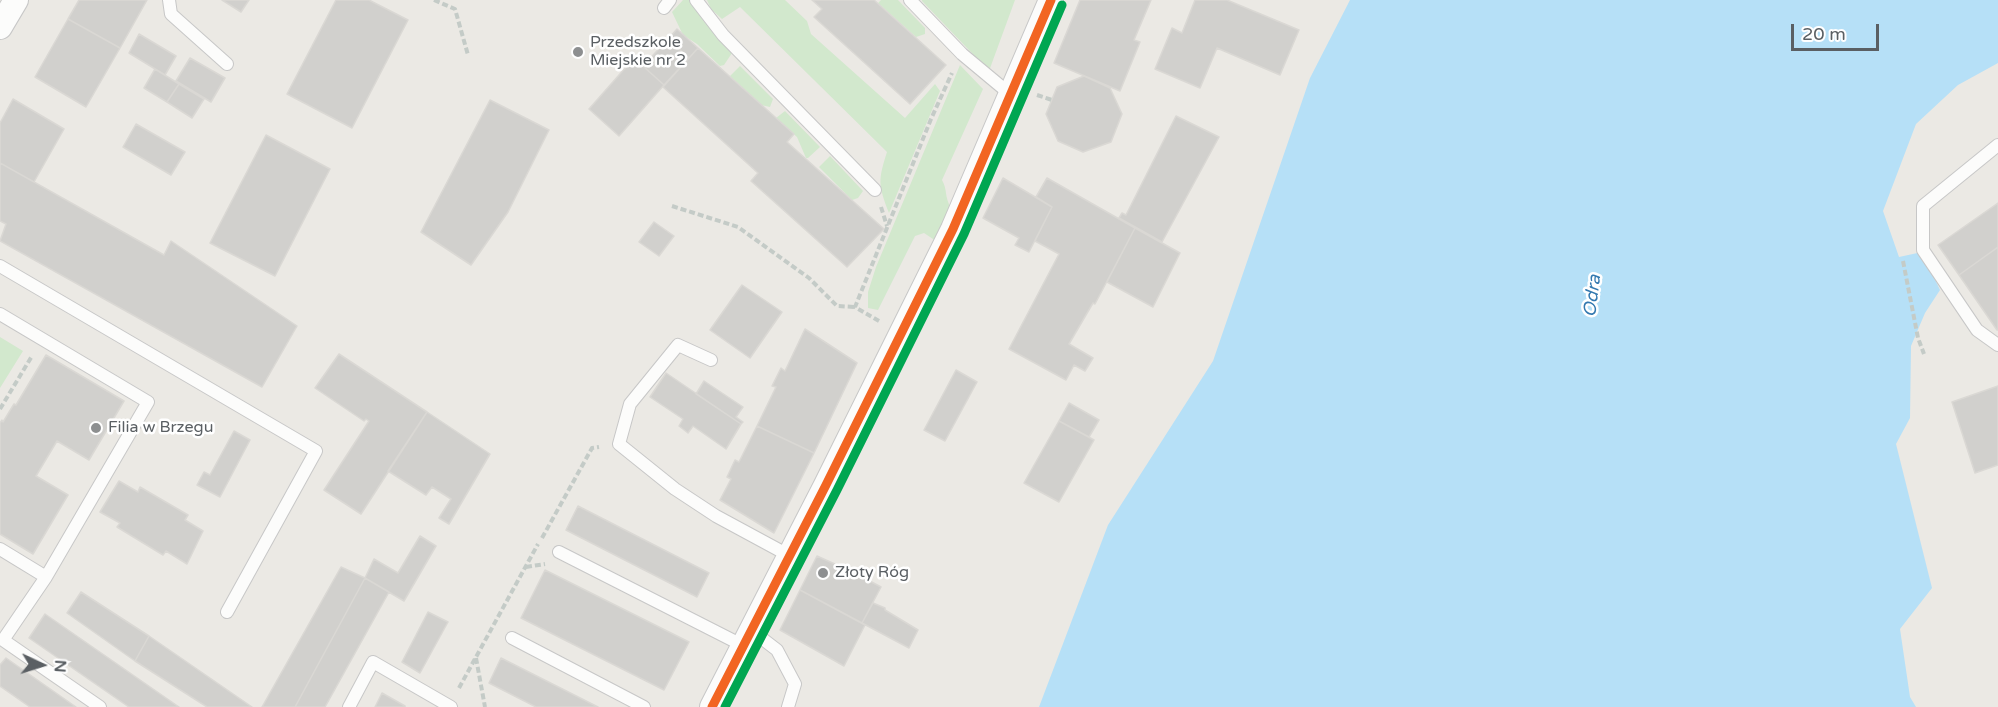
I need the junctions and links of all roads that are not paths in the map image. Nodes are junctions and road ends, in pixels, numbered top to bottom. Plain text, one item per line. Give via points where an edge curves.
1 (16, 0) edge
2 (170, 0) edge
3 (696, 0) edge
4 (910, 0) edge
5 (1051, 0) edge
6 (0, 27) edge
7 (227, 64) dead end
8 (1010, 94) junction
9 (1998, 145) edge
10 (875, 190) dead end
11 (0, 266) edge
12 (0, 314) edge
13 (1998, 345) edge
14 (711, 360) dead end
15 (0, 549) edge
16 (560, 552) dead end
17 (790, 556) junction
18 (46, 577) junction
19 (227, 612) dead end
20 (747, 637) junction
21 (512, 638) dead end
22 (450, 706) edge
23 (100, 707) edge
24 (349, 707) edge
25 (644, 707) edge
26 (712, 707) edge
27 (788, 707) edge

1 - 6 street
2 - 7 lane via 171,14
3 - 10 lane via 723,35
4 - 8 lane via 962,54
5 - 8 street
8 - 17 street via 953,228
9 - 13 lane via 1923,206 1923,250 1977,330
11 - 19 lane via 316,452
12 - 18 lane via 148,402
14 - 17 lane via 678,345 630,405 619,444 716,516
15 - 18 lane
16 - 20 lane
17 - 20 street
18 - 23 lane via 3,640
20 - 26 street
20 - 27 lane via 777,650 795,684
21 - 25 lane
22 - 24 lane via 373,662

